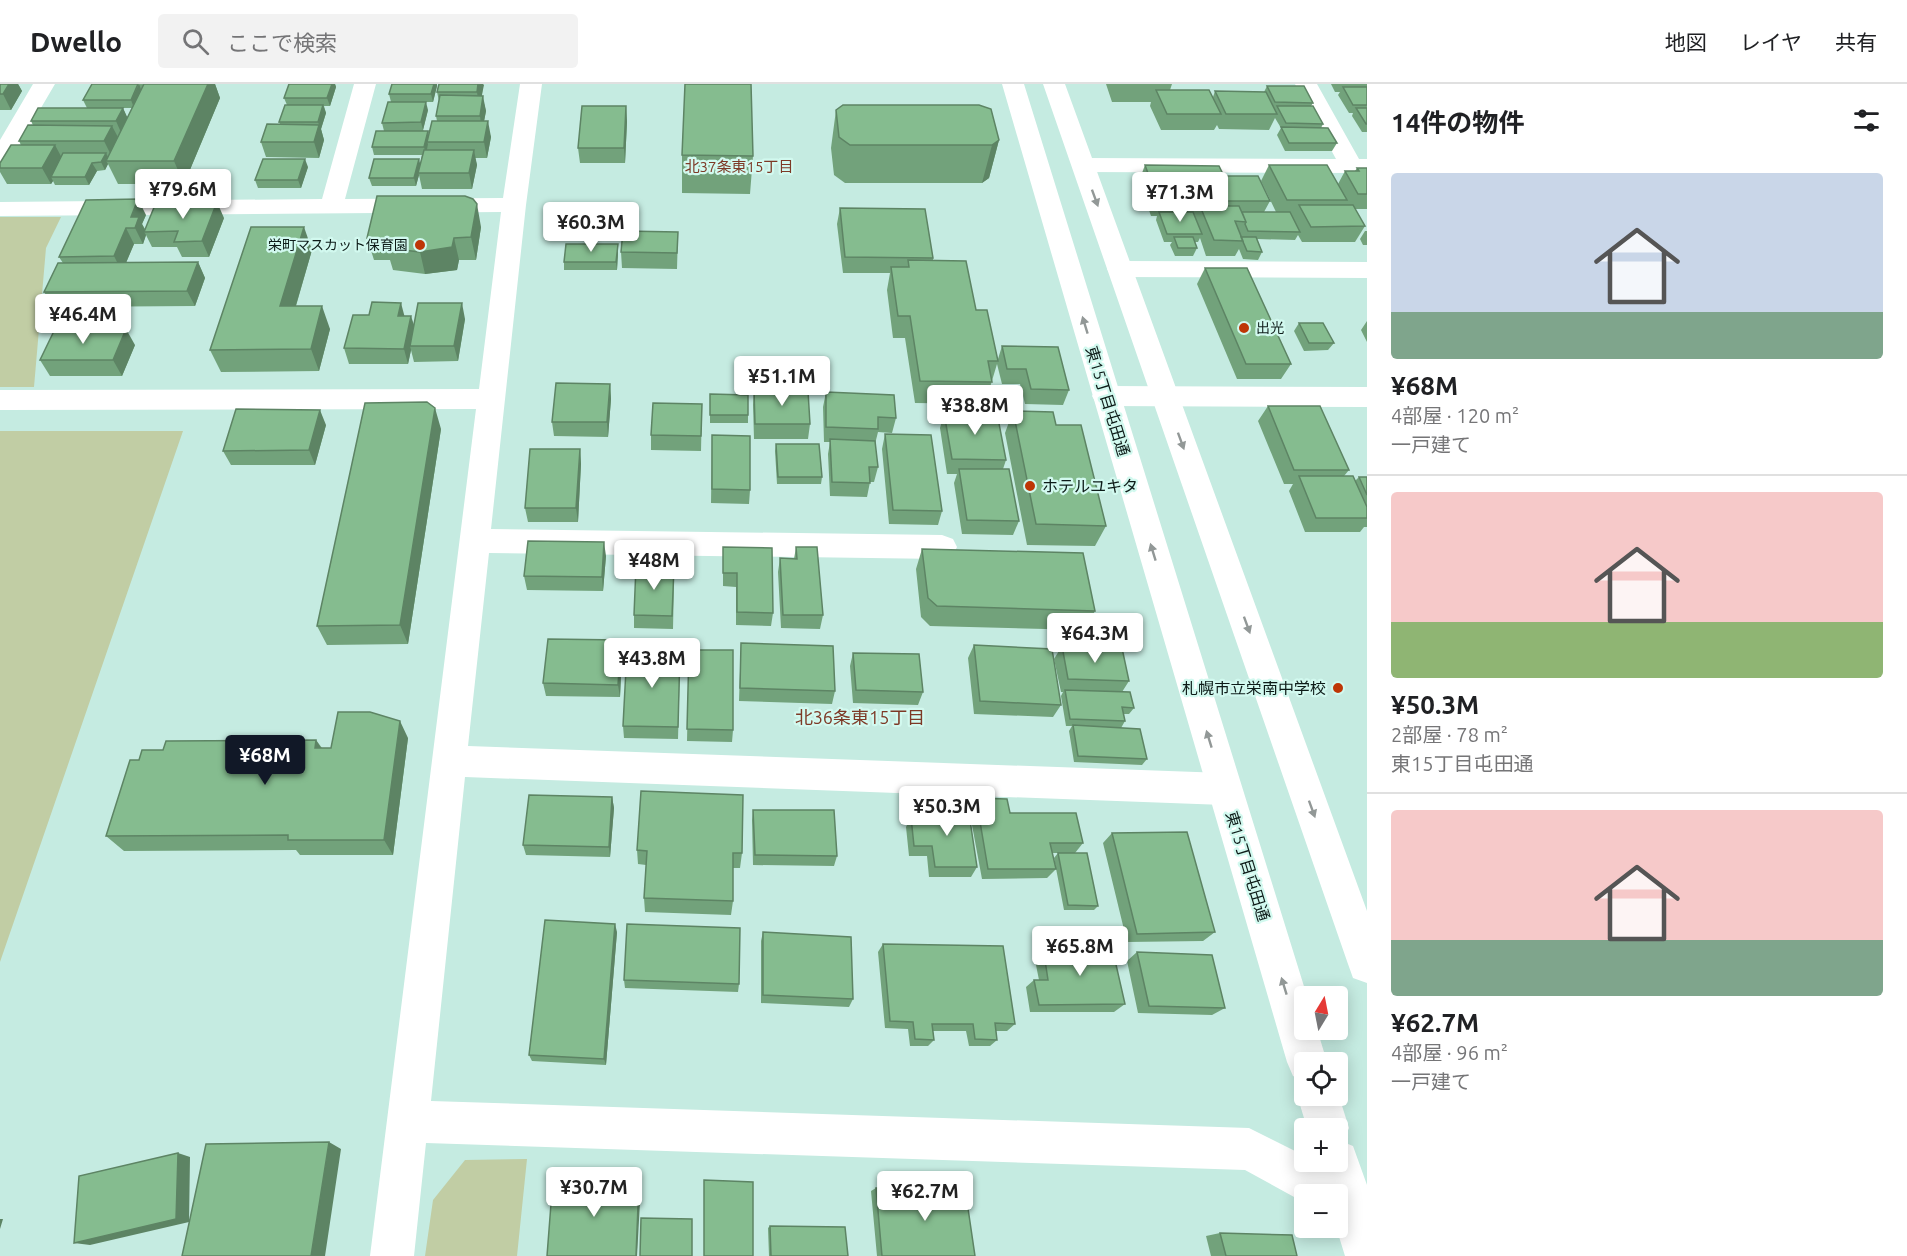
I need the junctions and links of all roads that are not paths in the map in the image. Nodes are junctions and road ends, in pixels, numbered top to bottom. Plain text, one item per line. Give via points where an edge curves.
1 (44, 84) edge
2 (365, 84) edge
3 (531, 84) edge
4 (1013, 84) edge
5 (1054, 84) edge
6 (1306, 84) edge
7 (0, 159) edge
8 (1083, 165) junction
9 (1359, 166) edge
10 (514, 206) junction
11 (331, 207) junction
12 (0, 209) edge
13 (1120, 269) junction
14 (1367, 270) edge
15 (1106, 396) junction
16 (1165, 397) junction
17 (1367, 397) edge
18 (493, 399) junction
19 (0, 400) edge
20 (477, 541) junction
21 (942, 547) edge
22 (451, 761) junction
23 (1224, 789) junction
24 (1367, 963) edge
25 (1304, 1052) edge
26 (410, 1122) junction
27 (1313, 1184) edge
28 (1348, 1206) edge
29 (392, 1256) edge
30 (1367, 1256) edge

1 - 7 street
2 - 11 street
3 - 10 street
15 -> 4 street, 東15丁目屯田通
5 - 8 street
6 - 9 street
8 - 9 street
8 -> 13 street
10 - 11 street
10 - 18 street
11 - 12 street
13 - 14 street
13 - 16 street
15 - 16 street
23 -> 15 street, 東15丁目屯田通
16 - 17 street
16 -> 24 street
18 - 19 street
18 - 20 street
20 - 21 street
20 - 22 street
22 - 23 street
22 - 26 street
25 -> 23 street, 東15丁目屯田通
26 - 27 street via 1249,1149
26 - 29 street
28 - 30 street

